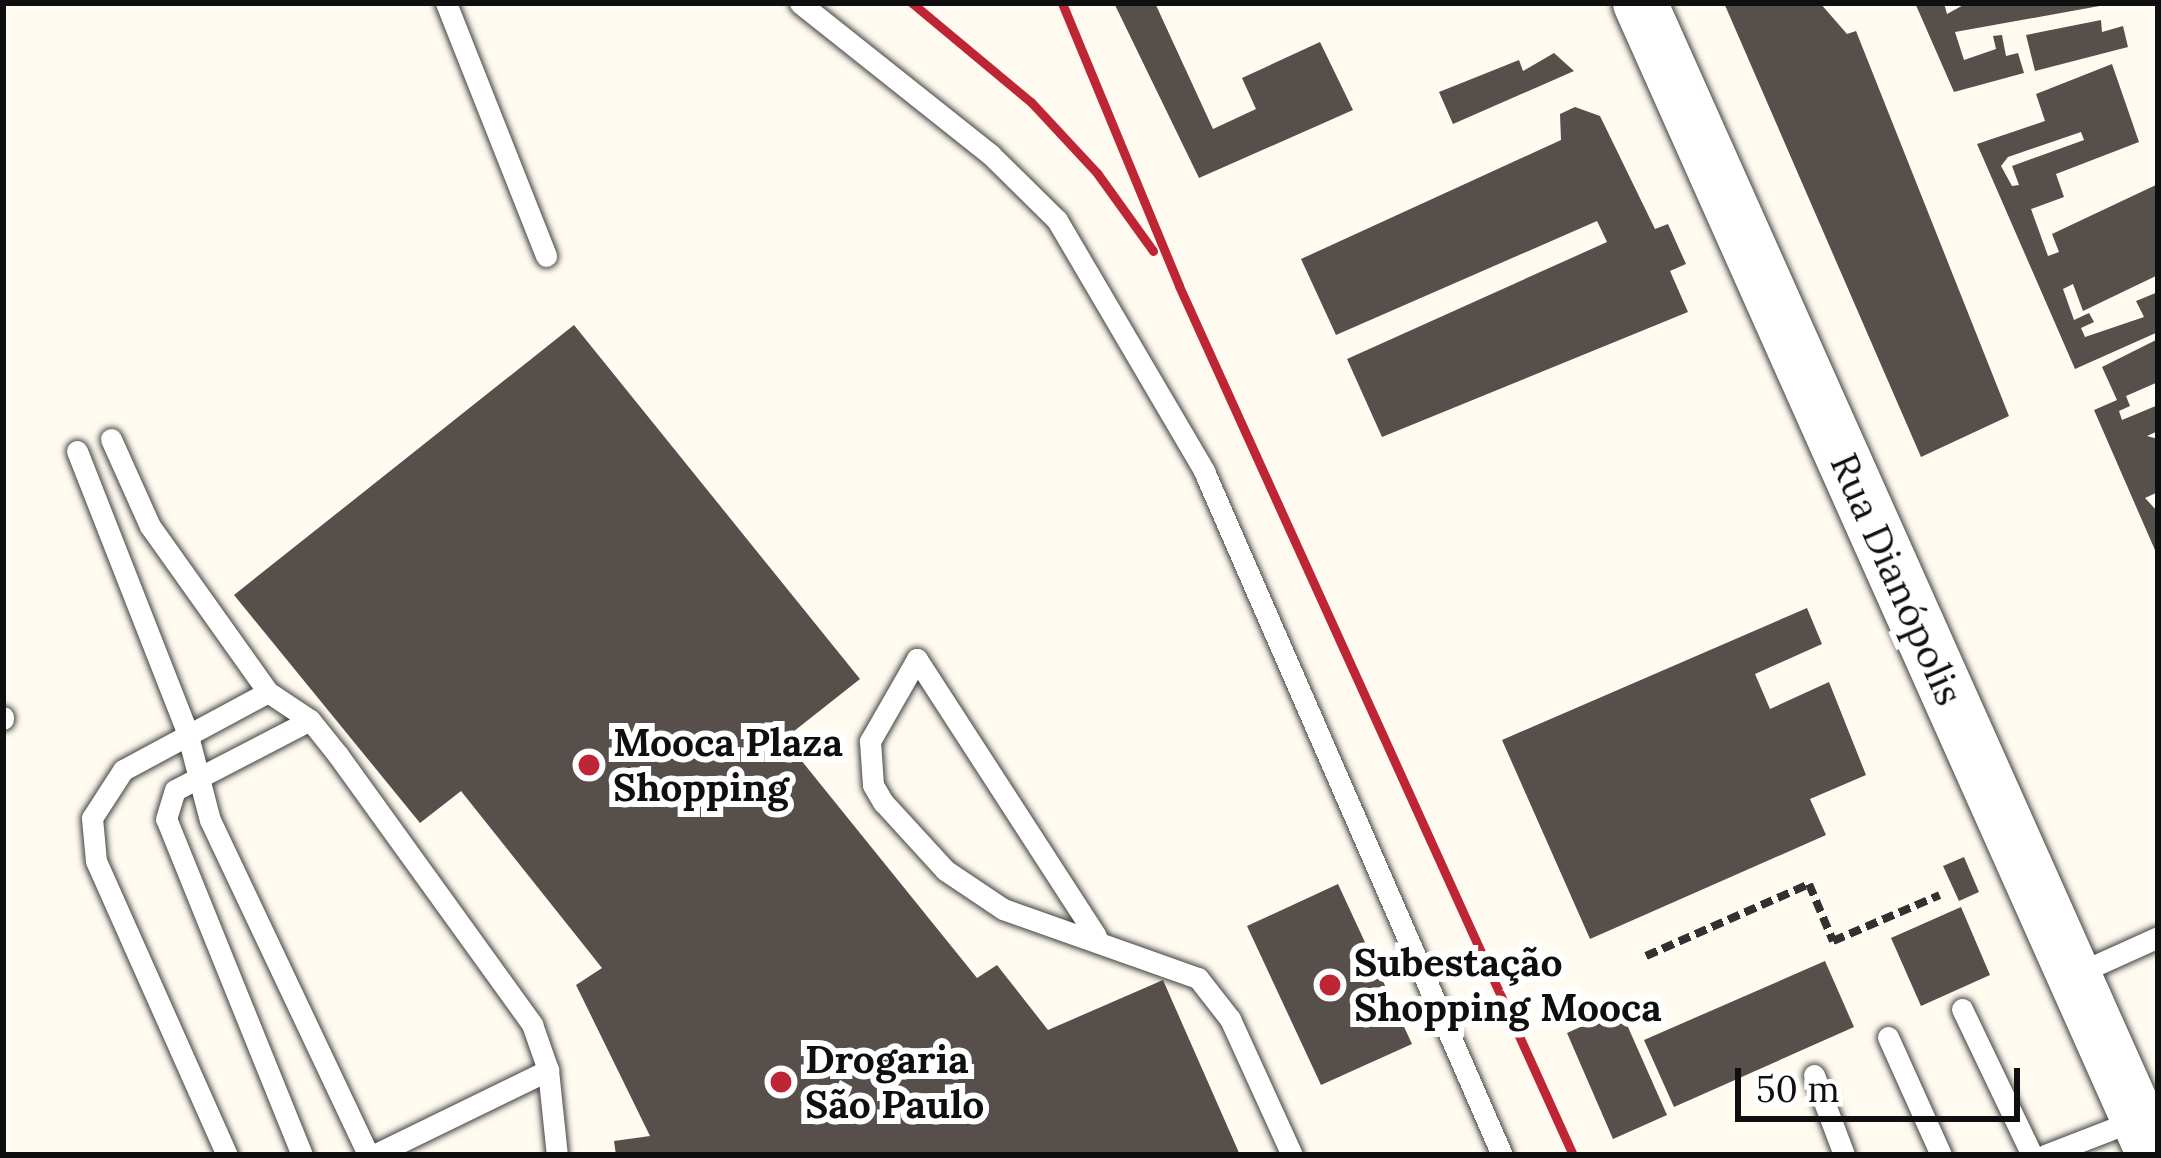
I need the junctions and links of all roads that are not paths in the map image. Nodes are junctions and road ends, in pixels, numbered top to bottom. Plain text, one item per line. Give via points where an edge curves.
1 (446, 3) edge
2 (800, 3) edge
3 (1640, 3) edge
4 (547, 256) dead end
5 (111, 439) dead end
6 (77, 451) dead end
7 (268, 692) junction
8 (310, 720) junction
9 (187, 732) junction
10 (198, 775) junction
11 (1096, 936) junction
12 (2158, 937) edge
13 (2073, 975) junction
14 (1962, 1009) dead end
15 (1888, 1037) dead end
16 (548, 1070) junction
17 (1814, 1075) dead end
18 (2146, 1137) edge
19 (560, 1154) edge
20 (227, 1155) edge
21 (302, 1155) edge
22 (371, 1155) edge
23 (1292, 1155) edge
24 (1502, 1155) edge
25 (1844, 1155) edge
26 (1941, 1155) edge
27 (2032, 1155) edge
28 (2045, 1155) edge

1 - 4 lane
2 - 24 lane via 990,154 1057,220 1204,470
3 - 13 street, Rua Dianópolis
5 - 7 lane via 150,526
6 - 9 lane
7 - 8 lane
7 - 9 lane
8 - 10 lane
8 - 16 lane via 483,950 532,1024
9 - 10 lane
9 - 20 lane via 106,787 92,839
10 - 21 lane via 175,790 166,819
10 - 22 lane via 211,820
11 - 11 lane via 979,749 917,659 870,741 873,785 883,802 969,889 1020,916
11 - 23 lane via 1198,978 1216,996
12 - 13 lane
13 - 18 street, Rua Dianópolis
14 - 27 lane
15 - 26 lane
16 - 19 lane
16 - 22 lane
17 - 25 lane
18 - 28 lane

